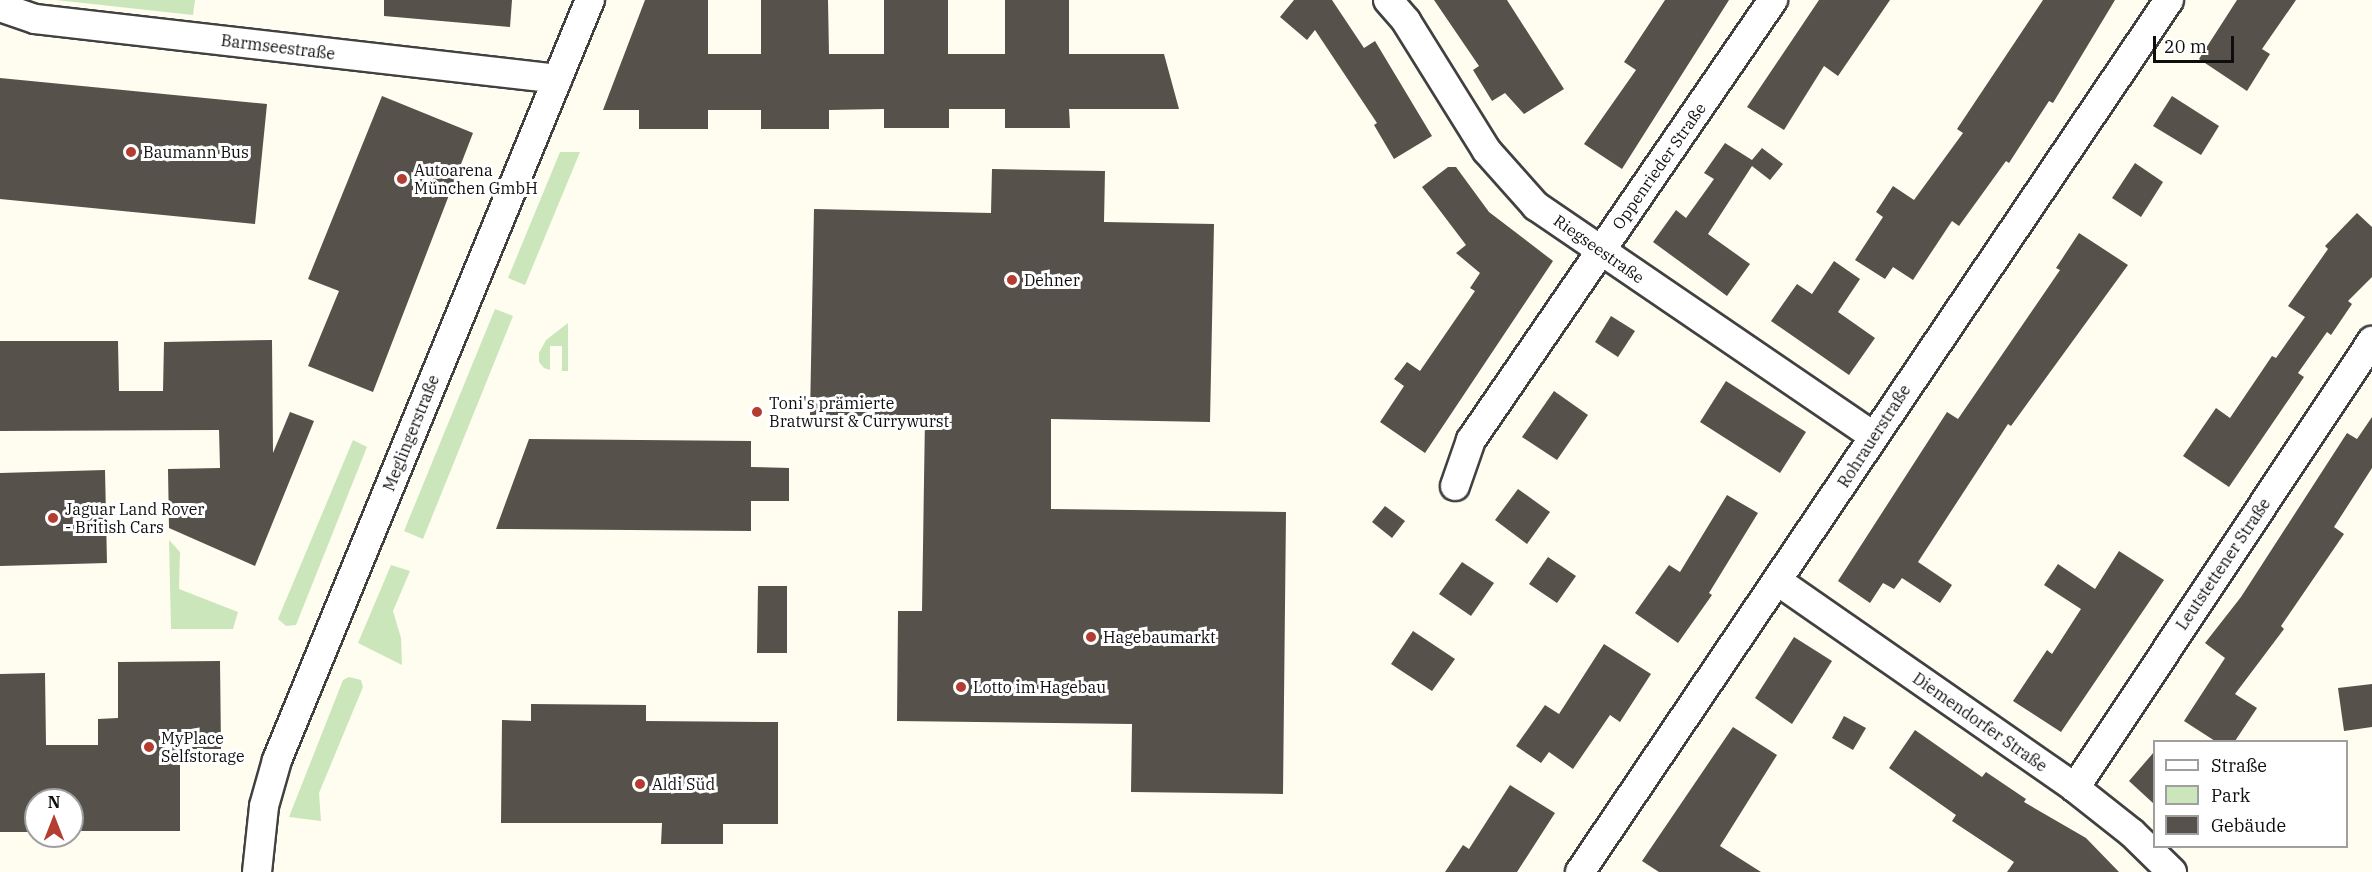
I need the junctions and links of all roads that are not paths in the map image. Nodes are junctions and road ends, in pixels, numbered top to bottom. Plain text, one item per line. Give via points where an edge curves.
1 (591, 0) edge
2 (1388, 0) edge
3 (1773, 0) edge
4 (2169, 0) edge
5 (0, 7) edge
6 (558, 79) junction
7 (1601, 251) junction
8 (2372, 341) edge
9 (1873, 436) junction
10 (1455, 486) dead end
11 (1779, 582) junction
12 (2075, 788) junction
13 (1592, 868) edge
14 (257, 872) edge
15 (2172, 872) edge

1 - 6 street, Meglingerstraße
2 - 7 street, Riegseestraße via 1406,21 1487,151 1536,206
3 - 7 street, Oppenrieder Straße
4 - 9 street, Rohrauerstraße
5 - 6 street, Barmseestraße via 35,19
6 - 14 street, Meglingerstraße via 276,760 264,806
7 - 9 street, Riegseestraße
7 - 10 street, Oppenrieder Straße via 1471,440
8 - 12 street, Leutstettener Straße
9 - 11 street, Rohrauerstraße
11 - 12 street, Diemendorfer Straße
11 - 13 street, Rohrauerstraße
12 - 15 street, Diemendorfer Straße via 2132,833

